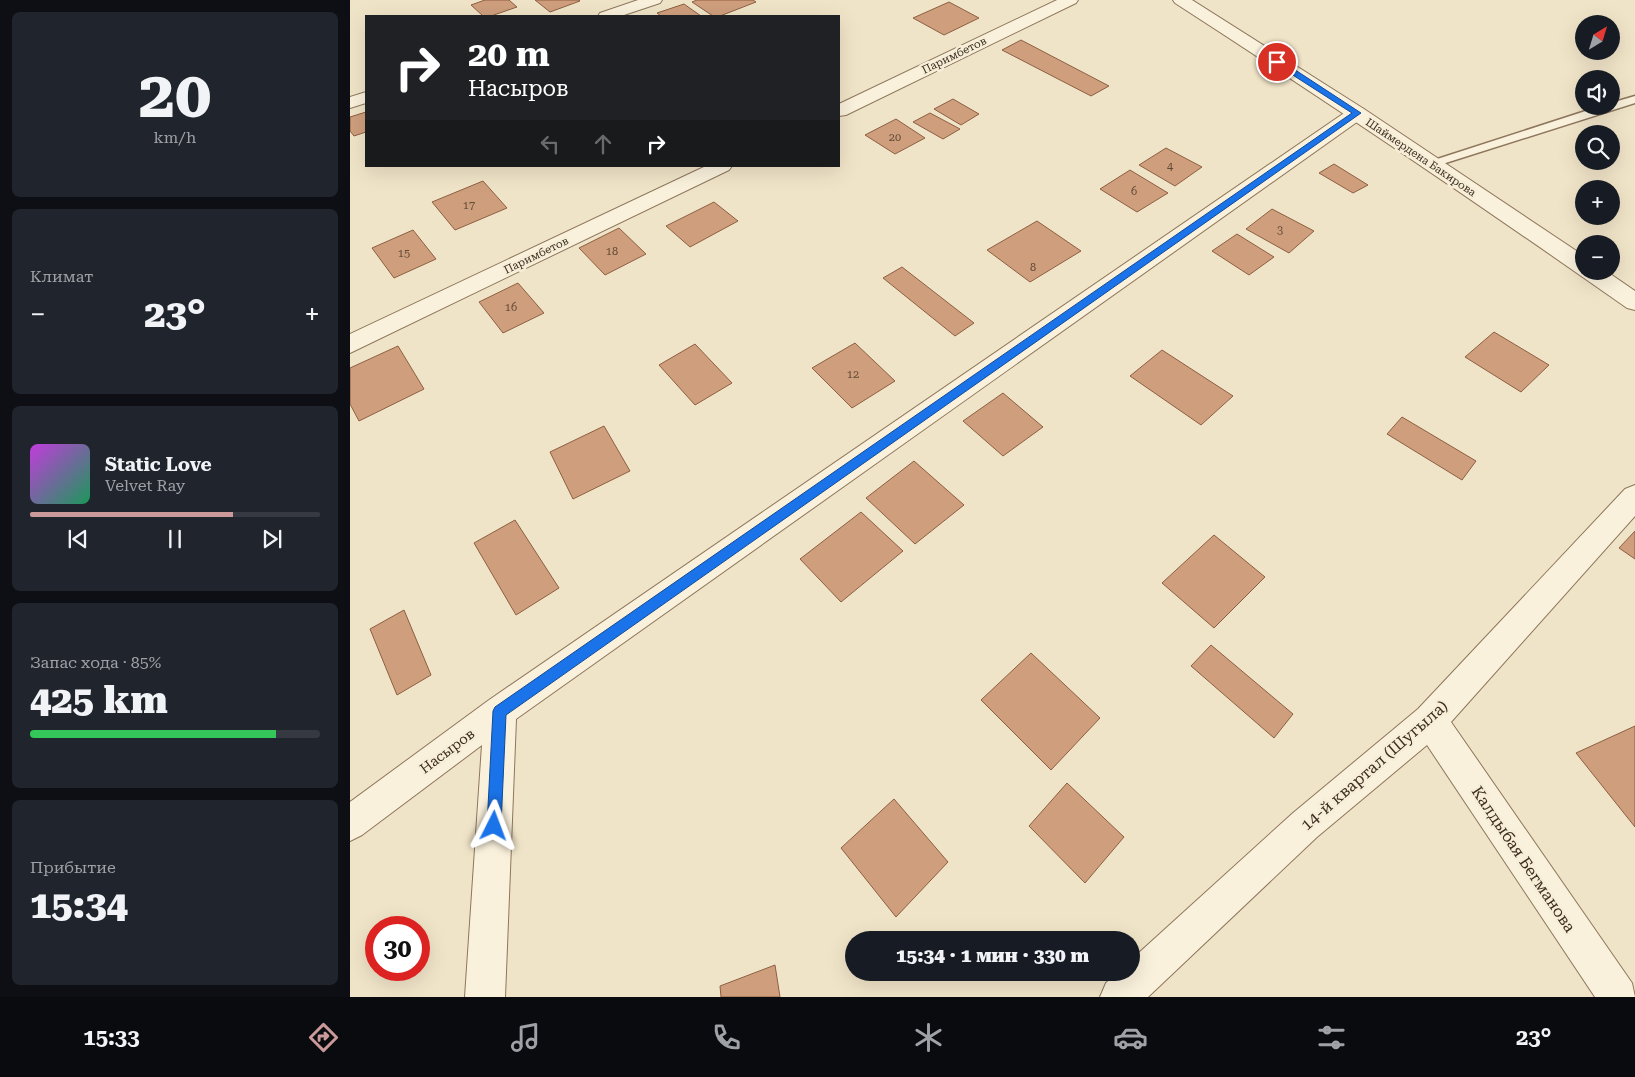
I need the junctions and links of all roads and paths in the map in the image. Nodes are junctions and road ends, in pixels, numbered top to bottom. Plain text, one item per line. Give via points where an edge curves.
1 (654, 0) edge
2 (1070, 0) edge
3 (1181, 0) edge
4 (609, 15) edge
5 (365, 98) edge
6 (1635, 99) edge
7 (350, 103) edge
8 (840, 110) edge
9 (1357, 113) junction
10 (1432, 164) junction
11 (720, 167) edge
12 (1575, 261) edge
13 (1603, 280) edge
14 (1635, 302) edge
15 (350, 344) edge
16 (1635, 497) edge
17 (500, 711) junction
18 (1430, 721) junction
19 (350, 823) edge
20 (485, 997) edge
21 (1120, 997) edge
22 (1618, 997) edge

1 - 4 street
2 - 8 street, Паримбетов
3 - 9 street, Шаймердена Бакирова
5 - 7 street
6 - 10 lane
9 - 10 street, Шаймердена Бакирова
9 - 17 street, Насыров
10 - 12 street, Шаймердена Бакирова
11 - 15 street, Паримбетов
13 - 14 street
16 - 18 street, 14-й квартал (Шугыла)
17 - 19 street, Насыров
17 - 20 street
18 - 21 street, 14-й квартал (Шугыла) via 1305,825
18 - 22 street, Калдыбая Бегманова

